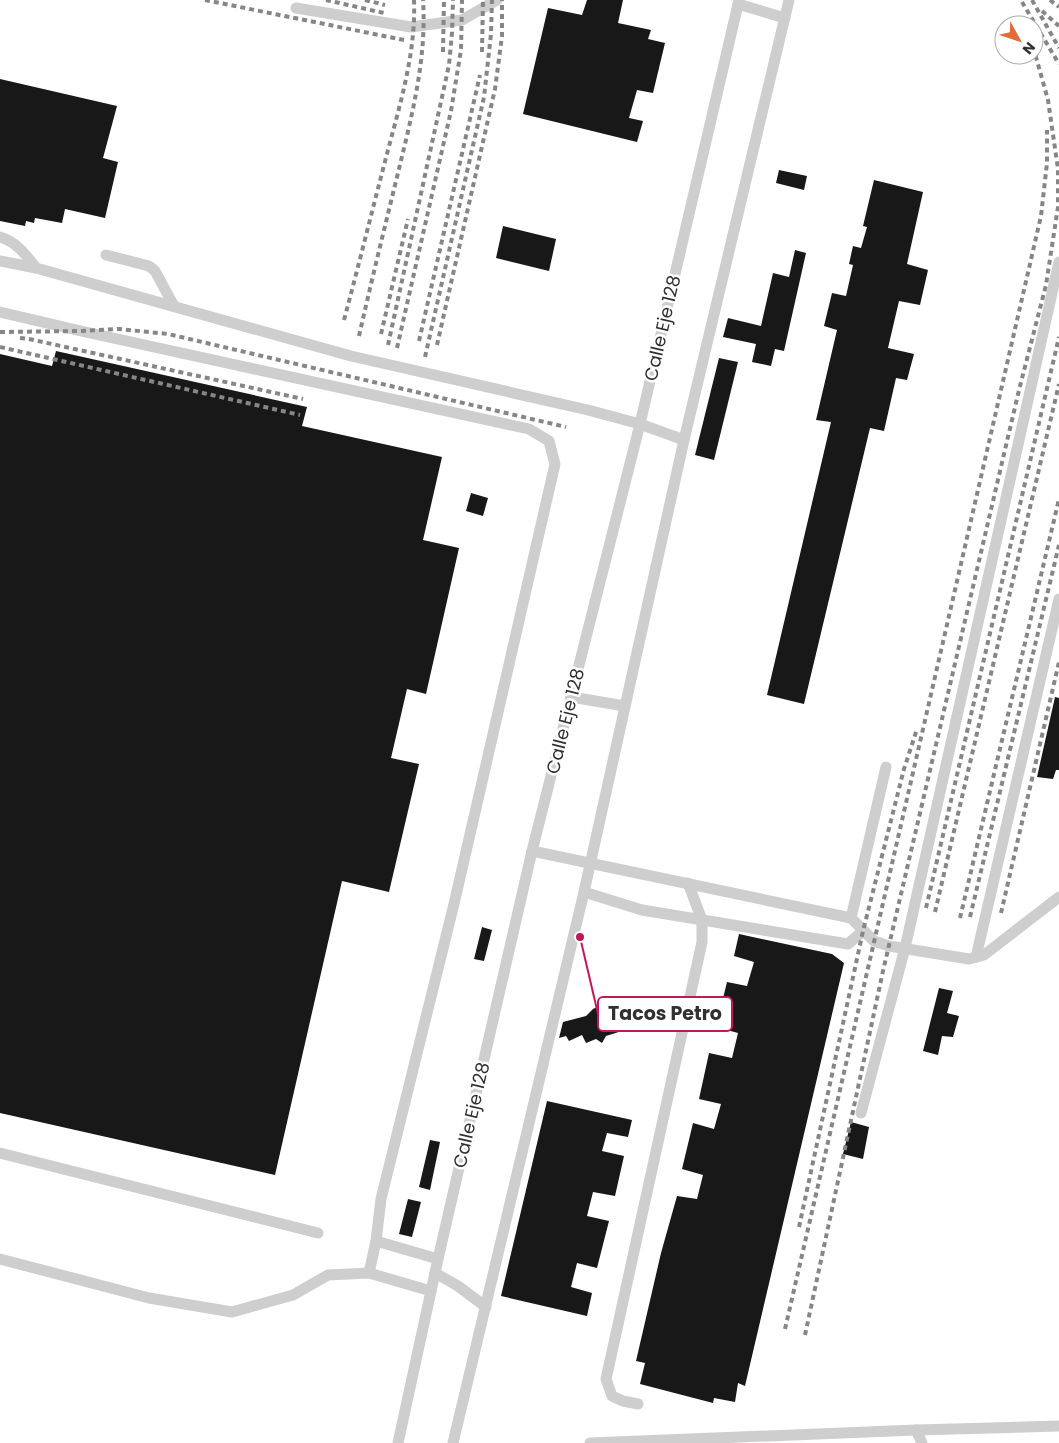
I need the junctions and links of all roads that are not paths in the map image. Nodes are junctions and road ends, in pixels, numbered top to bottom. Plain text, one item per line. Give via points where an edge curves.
1 (497, 0) edge
2 (789, 0) edge
3 (738, 2) edge
4 (296, 8) dead end
5 (785, 18) junction
6 (0, 237) edge
7 (106, 255) dead end
8 (0, 261) edge
9 (1059, 262) edge
10 (36, 268) junction
11 (174, 306) junction
12 (0, 312) edge
13 (640, 424) junction
14 (684, 440) junction
15 (1059, 599) edge
16 (571, 698) junction
17 (625, 706) junction
18 (886, 767) dead end
19 (532, 851) junction
20 (590, 863) junction
21 (688, 883) junction
22 (584, 892) junction
23 (1059, 897) edge
24 (851, 918) junction
25 (702, 920) junction
26 (863, 931) junction
27 (905, 948) junction
28 (976, 957) junction
29 (861, 1113) dead end
30 (0, 1153) edge
31 (318, 1233) dead end
32 (376, 1241) junction
33 (0, 1259) edge
34 (438, 1259) junction
35 (368, 1273) junction
36 (435, 1273) junction
37 (431, 1291) junction
38 (486, 1307) junction
39 (638, 1404) dead end
40 (1059, 1426) edge
41 (916, 1430) junction
42 (857, 1438) edge
43 (398, 1443) edge
44 (453, 1443) edge
45 (590, 1443) edge
46 (922, 1443) edge

1 - 4 street via 462,20 412,27
2 - 5 street
3 - 5 street
3 - 13 street, Calle Eje 128
5 - 14 street
6 - 10 street via 19,247
7 - 11 street via 149,266
8 - 10 street
9 - 27 street
10 - 11 street
11 - 13 street via 351,356
12 - 32 street via 529,429 549,441 555,464 454,904 381,1199
13 - 14 street
13 - 16 street, Calle Eje 128
14 - 17 street
15 - 28 street
16 - 17 street
16 - 19 street, Calle Eje 128
17 - 20 street
18 - 24 street
19 - 20 street
19 - 34 street, Calle Eje 128
20 - 21 street
20 - 22 street
21 - 24 street
21 - 25 street
22 - 25 street via 642,910
22 - 38 street
23 - 28 street via 984,955
24 - 26 street
25 - 26 street via 848,944
25 - 39 street via 702,942 606,1379 612,1396
26 - 27 street via 874,941
27 - 28 street via 969,959
27 - 29 street
30 - 31 street
32 - 34 street
32 - 35 street
33 - 35 street via 149,1298 232,1312 293,1295 328,1275
34 - 36 street, Calle Eje 128
35 - 37 street
36 - 37 street, Calle Eje 128
36 - 38 street
37 - 43 street, Calle Eje 128
38 - 44 street
40 - 41 street
41 - 42 street
41 - 46 street
42 - 45 street

